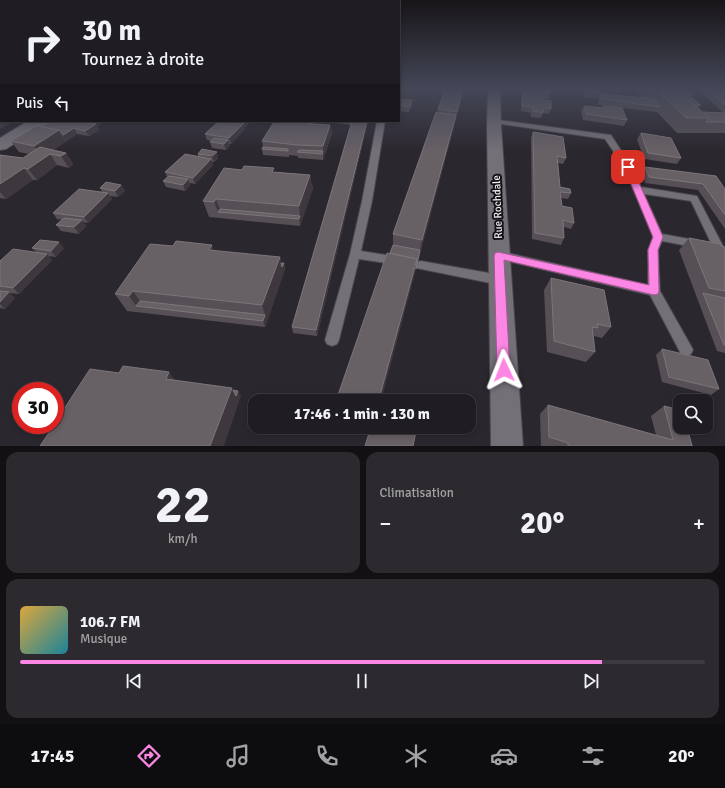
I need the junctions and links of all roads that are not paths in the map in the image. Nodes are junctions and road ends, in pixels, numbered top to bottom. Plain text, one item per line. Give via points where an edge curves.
1 (494, 110) edge
2 (494, 121) junction
3 (38, 122) edge
4 (381, 122) edge
5 (0, 144) edge
6 (639, 190) junction
7 (658, 237) junction
8 (355, 254) junction
9 (498, 256) junction
10 (386, 259) edge
11 (421, 265) dead end
12 (500, 280) junction
13 (654, 291) junction
14 (332, 340) dead end
15 (686, 350) dead end
16 (507, 446) edge

1 - 2 street, Rue Rochdale
2 - 6 lane via 608,137 628,167
2 - 9 street, Rue Rochdale
3 - 5 street
4 - 8 lane
6 - 7 lane
6 - 7 lane via 694,198 719,248
7 - 13 lane via 653,250
8 - 10 lane
8 - 14 lane
9 - 12 street, Rue Rochdale
9 - 13 lane
11 - 12 lane
12 - 16 street, Rue Rochdale
13 - 15 lane

